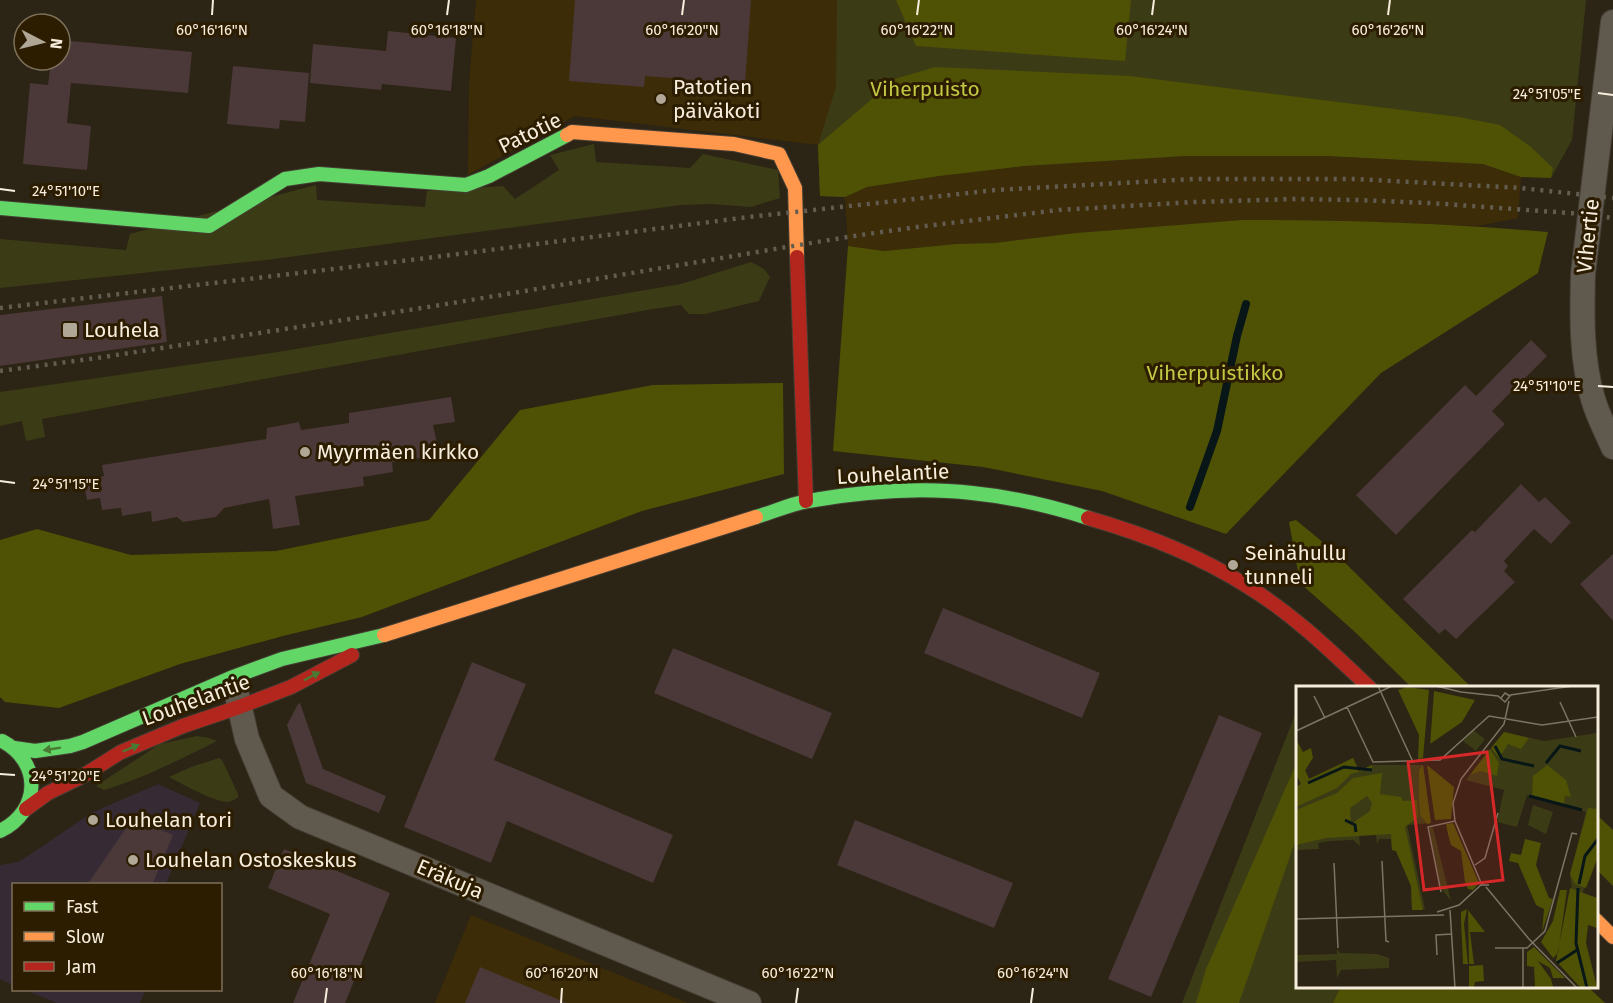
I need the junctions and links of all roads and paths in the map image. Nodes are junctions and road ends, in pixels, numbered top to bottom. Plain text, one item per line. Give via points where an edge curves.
1 (1613, 22) edge
2 (1610, 70) edge
3 (0, 208) edge
4 (1613, 447) edge
5 (806, 501) junction
6 (384, 635) junction
7 (233, 677) junction
8 (1368, 686) edge
9 (240, 707) junction
10 (0, 740) edge
11 (14, 748) junction
12 (26, 809) junction
13 (0, 831) edge
14 (1598, 922) edge
15 (1613, 937) edge
16 (749, 1003) edge

1 - 2 street, Vihertie
2 - 4 street, Vihertie via 1583,274 1582,310 1593,399
3 - 5 main road, Patotie via 209,226 285,179 320,174 466,185 572,132 734,144 779,154 795,188
5 - 6 main road, Louhelantie
5 - 8 main road, Louhelantie via 874,492 943,490 988,494 1127,529 1247,585 1320,640
6 - 7 main road, Louhelantie via 282,659
9 -> 6 main road, Louhelantie via 291,687
7 - 9 street, Eräkuja
7 -> 11 main road, Louhelantie via 83,742 35,752
12 -> 9 main road, Louhelantie via 121,752
9 - 16 street, Eräkuja via 247,739 271,796 300,817
10 - 11 main road
11 - 12 main road via 31,776
12 - 13 main road, Louhelantie via 14,824
14 - 15 main road

